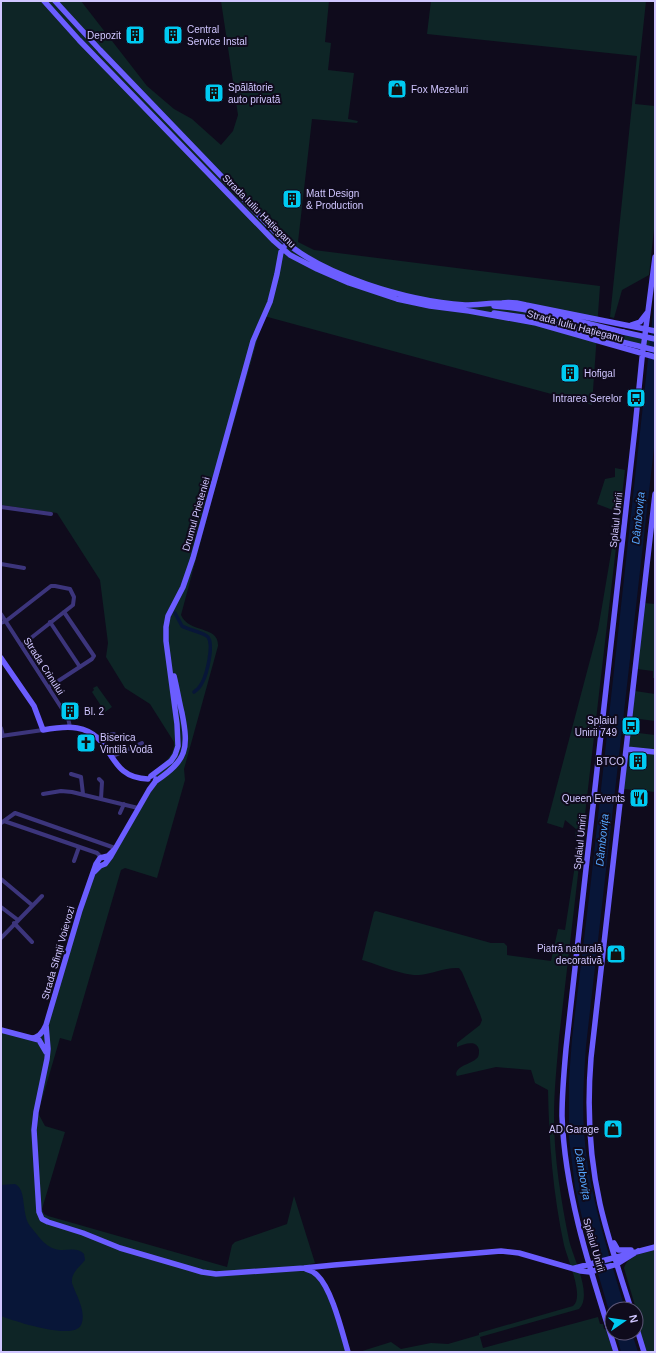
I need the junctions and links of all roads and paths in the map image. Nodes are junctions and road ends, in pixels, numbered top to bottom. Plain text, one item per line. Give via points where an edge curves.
1 (44, 1) edge
2 (55, 1) edge
3 (130, 80) junction
4 (124, 86) junction
5 (287, 244) junction
6 (282, 249) junction
7 (655, 257) edge
8 (294, 258) junction
9 (279, 266) junction
10 (470, 308) junction
11 (648, 312) junction
12 (629, 326) junction
13 (645, 329) junction
14 (655, 331) edge
15 (655, 339) edge
16 (626, 350) junction
17 (655, 350) edge
18 (642, 354) junction
19 (655, 357) edge
20 (640, 378) junction
21 (655, 494) edge
22 (1, 507) edge
23 (51, 514) dead end
24 (1, 564) edge
25 (24, 568) dead end
26 (64, 612) junction
27 (1, 614) edge
28 (6, 621) junction
29 (50, 622) junction
30 (1, 623) edge
31 (22, 645) junction
32 (168, 657) junction
33 (1, 658) edge
34 (80, 667) junction
35 (49, 687) junction
36 (70, 727) junction
37 (1, 728) edge
38 (43, 730) junction
39 (114, 734) dead end
40 (2, 736) edge
41 (97, 737) junction
42 (142, 743) dead end
43 (626, 750) junction
44 (655, 752) edge
45 (111, 756) junction
46 (71, 774) dead end
47 (99, 779) dead end
48 (151, 781) junction
49 (43, 794) dead end
50 (83, 794) junction
51 (102, 799) junction
52 (124, 804) junction
53 (138, 808) junction
54 (120, 813) dead end
55 (2, 822) edge
56 (79, 847) junction
57 (114, 849) junction
58 (102, 860) junction
59 (74, 861) dead end
60 (1, 879) edge
61 (42, 896) dead end
62 (32, 905) junction
63 (1, 907) edge
64 (16, 922) junction
65 (2, 936) edge
66 (32, 942) dead end
67 (1, 1030) edge
68 (42, 1037) junction
69 (604, 1220) junction
70 (655, 1247) edge
71 (585, 1248) junction
72 (639, 1250) junction
73 (628, 1256) junction
74 (614, 1258) junction
75 (592, 1264) junction
76 (616, 1265) junction
77 (581, 1269) junction
78 (319, 1270) junction
79 (594, 1271) junction
80 (597, 1291) junction
81 (628, 1301) edge
82 (630, 1301) edge
83 (641, 1341) edge
84 (348, 1352) edge
85 (616, 1352) edge
86 (644, 1352) edge

1 - 4 main road, Strada Iuliu Hațieganu
2 - 3 main road, Strada Iuliu Hațieganu
3 - 4 main road
3 - 5 main road, Strada Iuliu Hațieganu
4 - 6 main road, Strada Iuliu Hațieganu
5 - 6 main road
5 - 10 main road, Strada Iuliu Hațieganu via 316,263 371,285 417,298
6 - 8 main road, Strada Iuliu Hațieganu
6 - 9 main road, Drumul Prieteniei
7 - 11 main road, Splaiul Unirii
8 - 9 main road via 286,259
8 - 10 main road, Strada Iuliu Hațieganu via 386,295 423,305
9 - 32 main road, Drumul Prieteniei via 270,302 252,348 193,558 183,587 167,619
10 - 12 main road, Strada Iuliu Hațieganu via 516,303
10 - 15 main road, bridge via 526,310
10 - 16 main road, Strada Iuliu Hațieganu via 543,325
10 - 17 main road, bridge via 536,319
11 - 12 main road via 640,322
11 - 13 main road, Splaiul Unirii
12 - 13 main road, Strada Iuliu Hațieganu
13 - 14 main road, Strada Iuliu Hațieganu
13 - 18 main road, Splaiul Unirii
16 - 18 main road, Strada Iuliu Hațieganu
16 - 20 main road via 637,359
18 - 19 main road, Strada Iuliu Hațieganu
18 - 20 main road, Splaiul Unirii
20 - 71 main road, Splaiul Unirii via 563,1089 563,1128 568,1175
21 - 43 main road, Splaiul Unirii
22 - 23 street
24 - 25 street
26 - 28 street via 73,605 74,600 69,588 53,586
26 - 29 street
26 - 34 street via 93,654 93,658
27 - 28 street, Strada Crinului
28 - 30 street
28 - 31 street, Strada Crinului
29 - 31 street
29 - 34 street
31 - 35 street, Strada Crinului
32 - 48 main road, Drumul Prieteniei via 178,746 171,761
32 - 48 main road via 175,678 186,740 178,762 162,777
33 - 38 main road via 34,706
34 - 35 street
35 - 36 street, Strada Crinului via 68,718
36 - 38 main road
36 - 41 main road via 83,729
37 - 40 street
38 - 40 street
39 - 41 street
41 - 45 main road
42 - 45 street
43 - 44 main road
43 - 69 main road, Splaiul Unirii via 589,1089 588,1122 591,1151
45 - 48 main road via 126,774
46 - 50 street via 82,777
47 - 51 street via 102,782
48 - 53 main road, Strada Sfinții Voievozi via 149,790
49 - 50 street via 61,791
50 - 51 street
51 - 52 street
52 - 53 street
52 - 54 street
53 - 57 main road, Strada Sfinții Voievozi
55 - 56 street
55 - 57 street via 15,813
56 - 58 street via 98,853
56 - 59 street
57 - 58 main road, Strada Sfinții Voievozi
58 - 68 main road, Strada Sfinții Voievozi via 91,877
60 - 62 street
61 - 62 street
62 - 64 street
63 - 64 street
64 - 65 street
64 - 66 street
67 - 68 main road via 31,1038
68 - 78 main road via 48,1056 34,1130 38,1209 44,1220 128,1250 208,1273 228,1274 294,1268
69 - 72 main road via 617,1250
69 - 74 main road, Splaiul Unirii
70 - 72 main road
71 - 75 main road, Splaiul Unirii
71 - 77 main road via 585,1260
72 - 73 main road
72 - 74 main road
73 - 76 main road
73 - 82 main road via 622,1270
74 - 75 main road
74 - 76 main road, Splaiul Unirii
75 - 77 main road
75 - 79 main road, Splaiul Unirii
76 - 79 main road
76 - 81 main road, Splaiul Unirii
77 - 78 main road via 506,1251 331,1265
77 - 79 main road
77 - 80 main road
78 - 84 main road via 334,1306
79 - 80 main road, Splaiul Unirii
80 - 85 main road, Splaiul Unirii
83 - 86 main road

